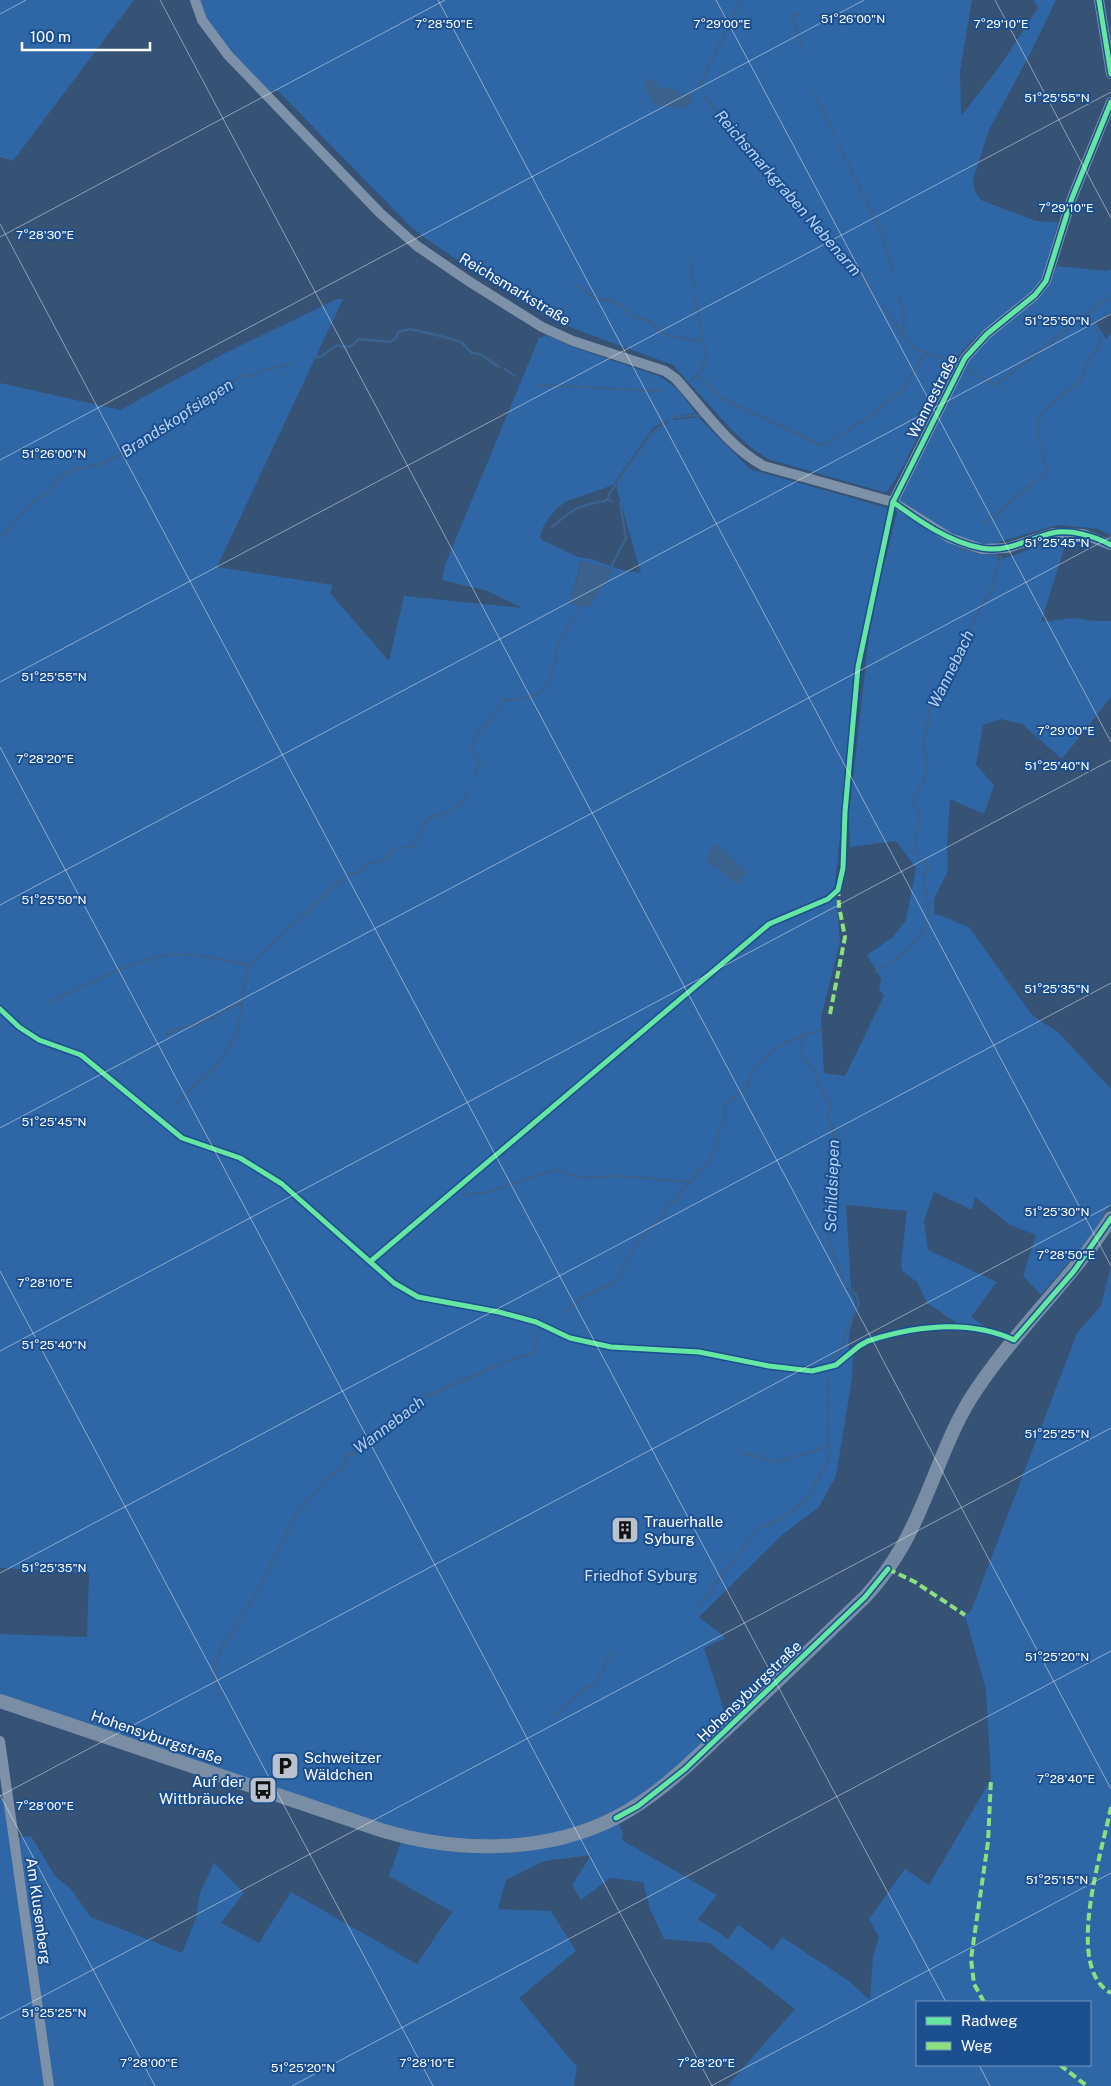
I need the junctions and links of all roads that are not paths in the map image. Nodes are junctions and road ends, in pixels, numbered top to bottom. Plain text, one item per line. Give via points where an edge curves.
1 (194, 0) edge
2 (1099, 0) edge
3 (1111, 74) edge
4 (1111, 102) edge
5 (893, 502) junction
6 (1111, 545) edge
7 (1111, 1218) edge
8 (0, 1701) edge
9 (0, 1740) edge
10 (49, 2086) edge

1 - 5 street, Reichsmarkstraße via 202,20 228,55 380,213 417,246 542,327 573,341 665,371 745,454 764,466
2 - 3 street
4 - 5 street, Wannestraße via 1072,198 1046,281 1035,295 987,334 966,358
5 - 6 street, Reichsmarkstraße via 950,538 982,549 1006,548 1053,533 1082,534
7 - 8 main road, Hohensyburgstraße via 1074,1271 983,1380 956,1424 903,1545 877,1584 685,1769 638,1806 616,1818 564,1836 514,1844 476,1846 419,1840
9 - 10 street, Am Klusenberg

